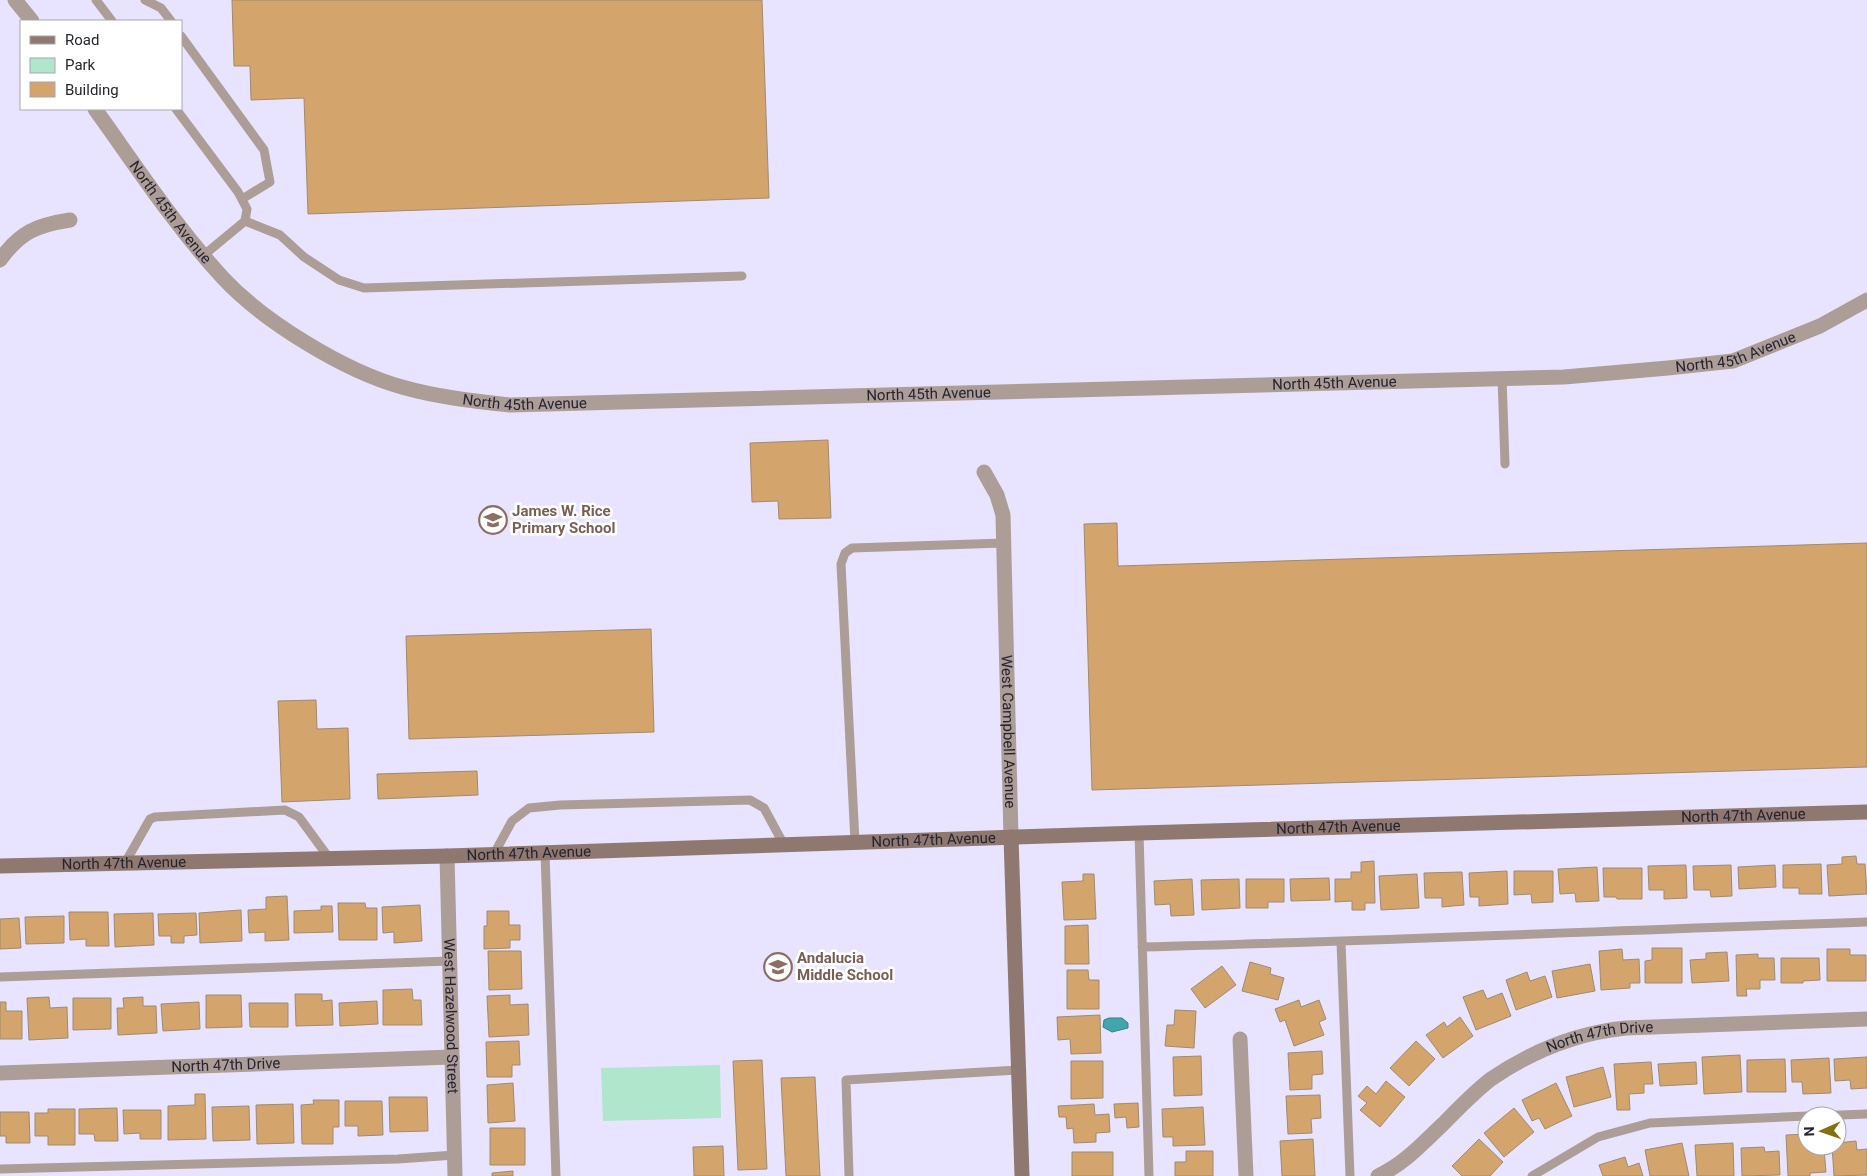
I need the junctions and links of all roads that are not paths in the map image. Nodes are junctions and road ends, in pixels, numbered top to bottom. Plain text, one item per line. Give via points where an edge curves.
1 (96, 0) edge
2 (145, 0) edge
3 (19, 1) edge
4 (31, 20) edge
5 (111, 20) edge
6 (170, 20) edge
7 (182, 37) edge
8 (96, 110) edge
9 (177, 110) edge
10 (242, 199) junction
11 (70, 220) dead end
12 (245, 221) junction
13 (204, 255) junction
14 (0, 260) edge
15 (742, 276) dead end
16 (1867, 300) edge
17 (1502, 378) junction
18 (1505, 464) dead end
19 (984, 472) dead end
20 (1004, 543) junction
21 (1867, 812) edge
22 (1139, 833) junction
23 (1011, 837) junction
24 (855, 842) junction
25 (784, 845) junction
26 (545, 853) junction
27 (494, 854) junction
28 (447, 856) junction
29 (329, 858) junction
30 (125, 863) junction
31 (0, 866) edge
32 (1867, 922) edge
33 (1341, 942) junction
34 (1142, 947) junction
35 (450, 961) junction
36 (0, 977) edge
37 (1867, 1019) edge
38 (1240, 1039) dead end
39 (452, 1057) junction
40 (1018, 1070) junction
41 (0, 1073) edge
42 (1867, 1114) edge
43 (1847, 1115) edge
44 (1797, 1116) edge
45 (455, 1155) junction
46 (0, 1169) edge
47 (455, 1176) edge
48 (556, 1176) edge
49 (849, 1176) edge
50 (1022, 1176) edge
51 (1149, 1176) edge
52 (1246, 1176) edge
53 (1350, 1176) edge
54 (1378, 1176) edge
55 (1532, 1176) edge

1 - 5 lane
2 - 6 lane via 161,8
3 - 4 street
7 - 10 lane via 264,150 270,182
8 - 13 street, North 45th Avenue
9 - 10 lane
10 - 12 lane via 247,209
11 - 14 street via 34,228
12 - 13 lane
12 - 15 lane via 280,235 304,257 339,280 364,288
13 - 17 street, North 45th Avenue via 223,278 273,322 348,366 400,386 453,399 510,405
16 - 17 street, North 45th Avenue via 1820,326 1733,361 1564,377
17 - 18 lane
19 - 20 street, West Campbell Avenue via 998,494
20 - 23 street, West Campbell Avenue
20 - 24 lane via 852,548 845,553 841,564
21 - 22 street, North 47th Avenue
22 - 23 street, North 47th Avenue
22 - 34 lane
23 - 24 street, North 47th Avenue
23 - 40 street, West Campbell Avenue
24 - 25 street, North 47th Avenue
25 - 26 street, North 47th Avenue
25 - 27 lane via 764,808 750,800 560,805 528,808 512,821
26 - 27 street, North 47th Avenue
26 - 48 lane
27 - 28 street, North 47th Avenue
28 - 29 street, North 47th Avenue
28 - 35 street, West Hazelwood Street
29 - 30 street, North 47th Avenue
29 - 30 lane via 299,817 285,810 155,816 150,819
30 - 31 street, North 47th Avenue
32 - 33 lane
33 - 34 lane
33 - 53 lane
34 - 51 lane
35 - 36 lane
35 - 39 street, West Hazelwood Street
37 - 54 street, North 47th Drive via 1626,1028 1597,1031 1554,1044 1490,1080 1414,1153
38 - 52 street
39 - 41 street, North 47th Drive
39 - 45 street, West Hazelwood Street
40 - 49 lane via 846,1080
40 - 50 street, West Campbell Avenue
42 - 43 lane
44 - 55 lane via 1650,1123 1598,1137
45 - 46 lane
45 - 47 street, West Hazelwood Street

